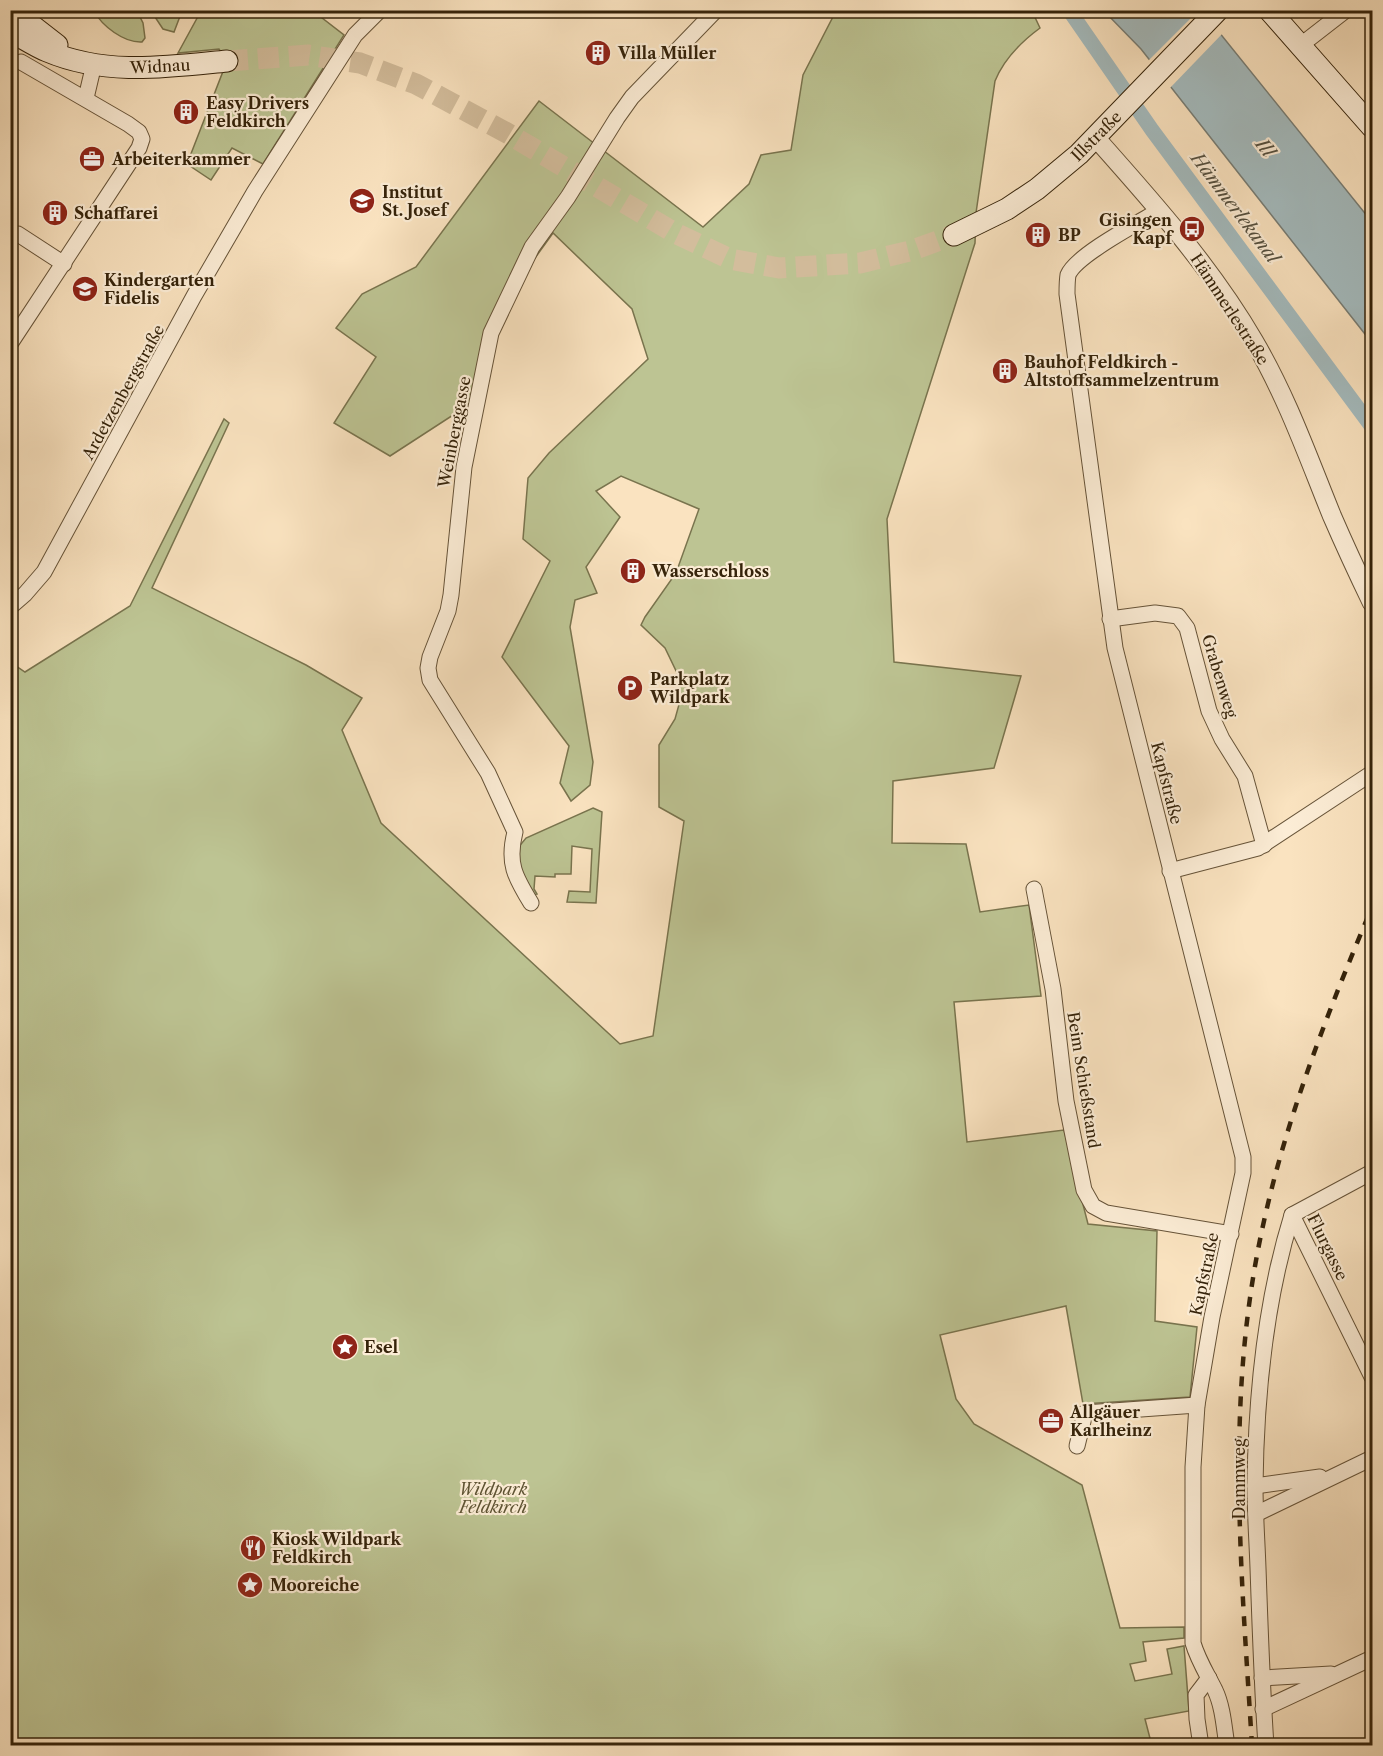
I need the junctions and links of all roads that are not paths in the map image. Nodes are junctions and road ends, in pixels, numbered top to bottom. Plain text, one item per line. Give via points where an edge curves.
1 (12, 10) edge
2 (380, 10) edge
3 (716, 10) edge
4 (1218, 10) edge
5 (1269, 10) edge
6 (1346, 10) edge
7 (10, 31) edge
8 (1301, 45) junction
9 (70, 58) junction
10 (227, 61) tunnel mouth
11 (21, 62) dead end
12 (94, 64) junction
13 (86, 98) junction
14 (1372, 127) edge
15 (1095, 137) junction
16 (1160, 210) junction
17 (10, 234) edge
18 (954, 235) tunnel mouth
19 (64, 264) junction
20 (10, 344) edge
21 (1372, 603) edge
22 (10, 607) edge
23 (1110, 619) junction
24 (1372, 773) edge
25 (1264, 845) junction
26 (1170, 872) junction
27 (1035, 889) dead end
28 (531, 903) dead end
29 (1372, 1172) edge
30 (1293, 1215) junction
31 (1231, 1234) junction
32 (1372, 1377) edge
33 (1197, 1405) junction
34 (1077, 1446) dead end
35 (1372, 1458) edge
36 (1336, 1475) junction
37 (1255, 1486) junction
38 (1256, 1514) junction
39 (1372, 1658) edge
40 (1340, 1673) junction
41 (1209, 1678) junction
42 (1262, 1678) junction
43 (1263, 1709) junction
44 (1199, 1745) edge
45 (1227, 1746) edge
46 (1266, 1746) edge

1 - 9 main road, Widnau
2 - 22 street, Ardetzenbergstraße via 355,35 255,191 44,572
3 - 28 street, Weinberggasse via 622,110 532,247 491,333 464,467 451,595 429,668 434,687 488,773 515,832 513,868
4 - 15 main road, Illstraße
5 - 8 main road
6 - 8 street
7 - 9 main road, Widnau via 47,51
8 - 14 main road
9 - 12 main road, Widnau
10 - 12 main road, Widnau via 138,69
11 - 13 street
12 - 13 street
13 - 19 street via 128,124 141,135 142,142
15 - 16 street, Hämmerlestraße
15 - 18 main road, Illstraße via 1037,189
16 - 21 street, Hämmerlestraße via 1232,307 1264,359
16 - 23 street, Kapfstraße via 1085,257 1068,275 1069,321
17 - 19 street via 18,234
19 - 20 street
23 - 25 street, Grabenweg via 1155,613 1178,616 1187,628 1209,711 1245,776
23 - 26 street, Kapfstraße
24 - 25 street
25 - 26 street
26 - 31 street, Kapfstraße via 1243,1157
27 - 31 street, Beim Schießstand via 1053,989 1066,1101 1084,1190 1093,1206 1106,1213
29 - 30 street, Flurgasse
30 - 32 street, Flurgasse
30 - 37 street, Dammweg via 1281,1250 1262,1360
31 - 33 street, Kapfstraße
33 - 34 street via 1085,1413
33 - 41 street, Kapfstraße via 1193,1633 1196,1654
35 - 36 street
36 - 37 street
36 - 38 street
37 - 38 street, Dammweg
38 - 42 street, Dammweg
39 - 40 street
40 - 42 street
40 - 43 street
41 - 44 street via 1196,1695
41 - 45 street, Kapfstraße via 1221,1706
42 - 43 street, Dammweg
43 - 46 street, Dammweg

